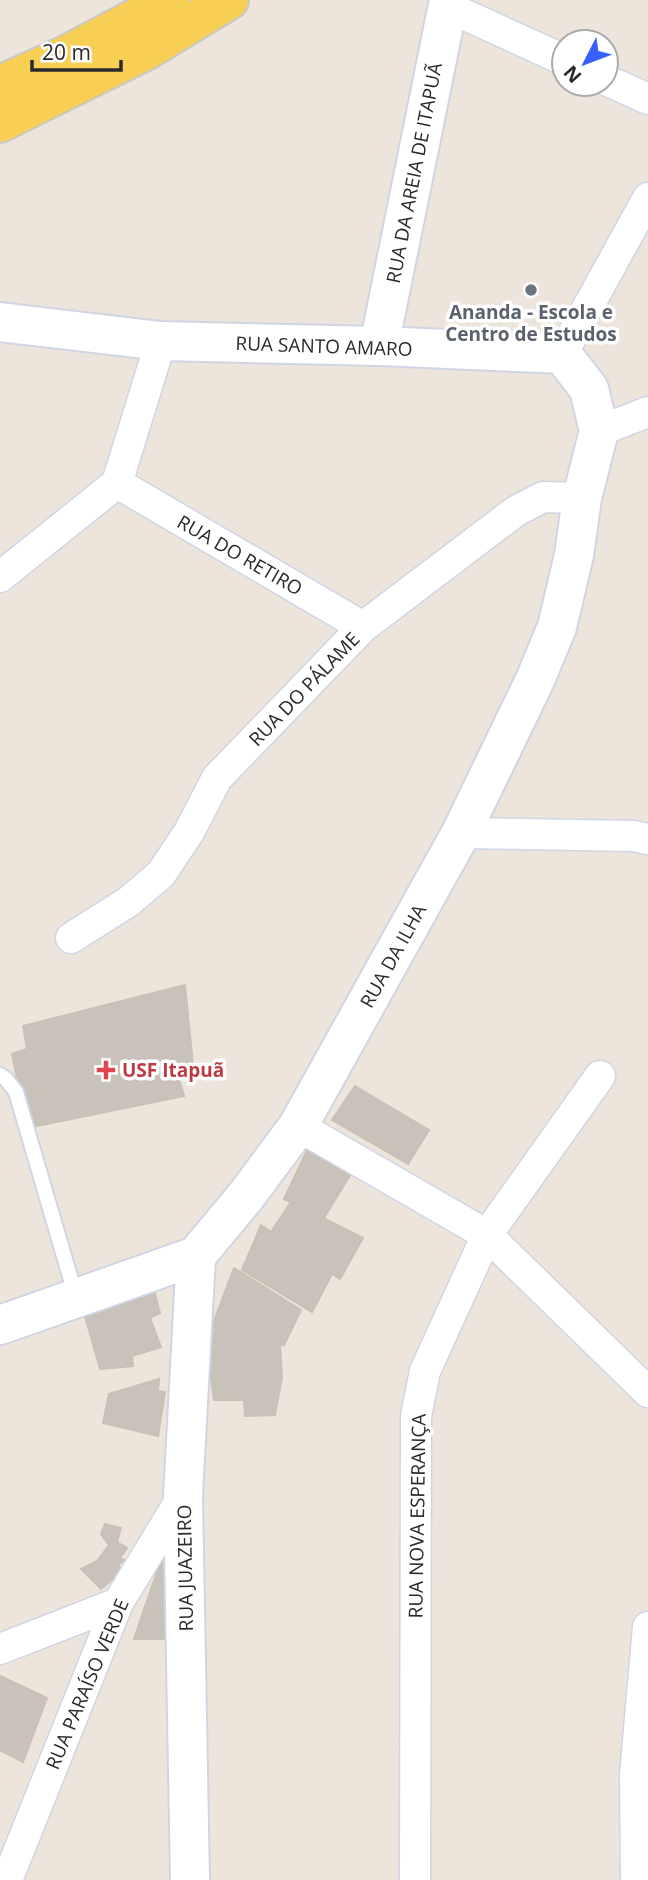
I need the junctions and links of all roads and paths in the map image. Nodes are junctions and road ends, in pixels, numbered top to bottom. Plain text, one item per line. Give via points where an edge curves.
1 (170, 0) edge
2 (229, 0) edge
3 (448, 3) edge
4 (550, 53) edge
5 (0, 85) edge
6 (620, 86) edge
7 (648, 99) edge
8 (0, 123) edge
9 (648, 198) edge
10 (0, 322) edge
11 (161, 341) junction
12 (379, 346) junction
13 (562, 354) junction
14 (648, 412) edge
15 (598, 431) junction
16 (117, 483) junction
17 (582, 498) junction
18 (0, 577) edge
19 (363, 627) junction
20 (461, 832) junction
21 (648, 839) edge
22 (71, 938) dead end
23 (0, 1075) edge
24 (600, 1076) dead end
25 (298, 1126) junction
26 (487, 1235) junction
27 (196, 1256) junction
28 (76, 1298) junction
29 (0, 1325) edge
30 (648, 1392) edge
31 (183, 1496) junction
32 (118, 1603) junction
33 (648, 1627) edge
34 (0, 1649) edge
35 (7, 1880) edge
36 (190, 1880) edge
37 (415, 1880) edge
38 (636, 1880) edge

1 - 5 main road
2 - 8 main road via 147,50
3 - 4 street
3 - 12 main road, RUA DA AREIA DE ITAPUÃ
6 - 7 street
9 - 13 street
10 - 11 main road, RUA SANTO AMARO
11 - 12 main road, RUA SANTO AMARO
11 - 16 street
12 - 13 main road, RUA SANTO AMARO
13 - 15 main road via 589,389
14 - 15 street
15 - 17 main road, RUA DA ILHA
16 - 18 street
16 - 19 street, RUA DO RETIRO
17 - 19 street, RUA DO PÁLAME via 543,497 516,511
17 - 20 main road, RUA DA ILHA via 557,627
19 - 22 street, RUA DO PÁLAME via 217,778 161,874 128,902
20 - 21 street
20 - 25 main road, RUA DA ILHA
23 - 28 lane via 16,1092
24 - 26 street, RUA NOVA ESPERANÇA
25 - 26 street
25 - 27 main road, RUA DA ILHA
26 - 30 street
26 - 37 street, RUA NOVA ESPERANÇA via 425,1371 415,1416
27 - 28 main road
27 - 31 main road, RUA JUAZEIRO
28 - 29 main road
31 - 32 street, RUA PARAÍSO VERDE
31 - 36 main road, RUA JUAZEIRO
32 - 34 street
32 - 35 street, RUA PARAÍSO VERDE
33 - 38 street via 635,1775

